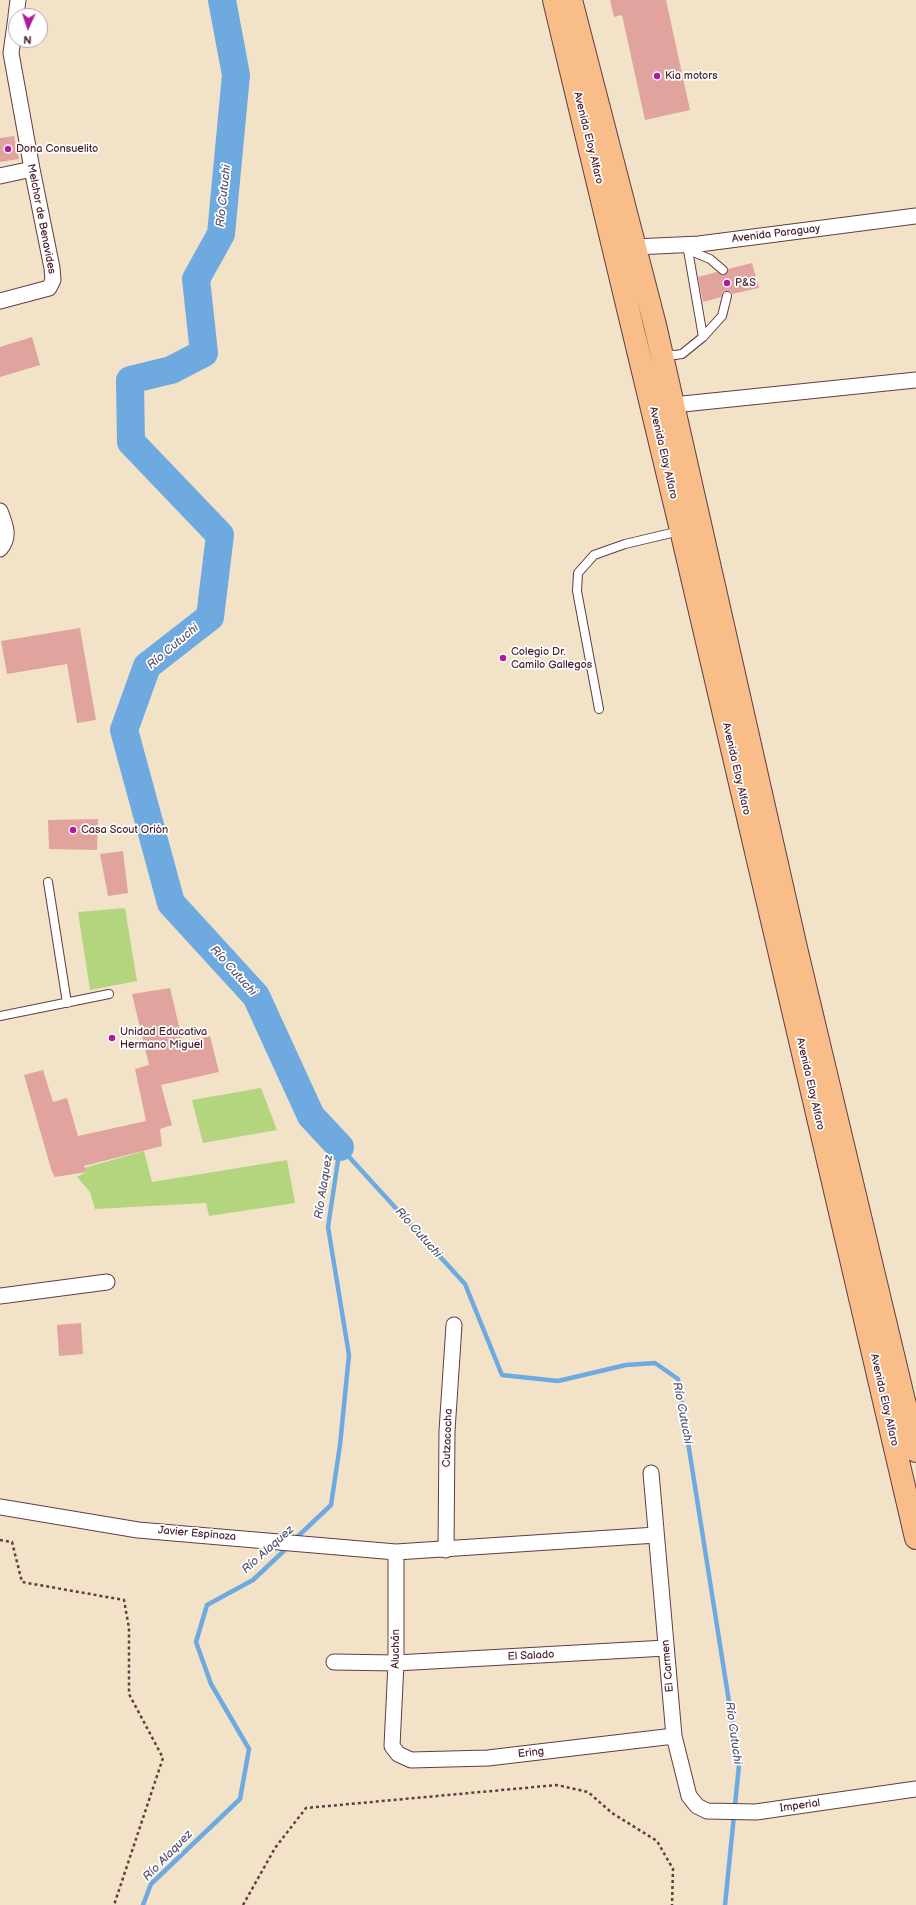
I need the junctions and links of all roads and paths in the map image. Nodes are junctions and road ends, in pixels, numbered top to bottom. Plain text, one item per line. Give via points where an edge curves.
1 (554, 0) edge
2 (571, 0) edge
3 (6, 54) edge
4 (32, 169) junction
5 (0, 176) edge
6 (916, 216) edge
7 (661, 246) junction
8 (635, 247) junction
9 (688, 250) junction
10 (723, 270) dead end
11 (727, 296) dead end
12 (0, 301) edge
13 (703, 337) junction
14 (662, 354) junction
15 (916, 380) edge
16 (674, 405) junction
17 (0, 511) edge
18 (681, 530) junction
19 (0, 549) edge
20 (599, 709) dead end
21 (48, 882) dead end
22 (109, 994) dead end
23 (67, 1003) junction
24 (0, 1016) edge
25 (107, 1282) dead end
26 (0, 1296) edge
27 (454, 1326) dead end
28 (916, 1451) edge
29 (651, 1473) dead end
30 (0, 1507) edge
31 (656, 1535) junction
32 (916, 1538) edge
33 (0, 1540) edge
34 (446, 1550) junction
35 (389, 1552) junction
36 (666, 1648) junction
37 (334, 1662) dead end
38 (396, 1663) junction
39 (674, 1736) junction
40 (392, 1746) joint
41 (916, 1788) edge
42 (689, 1796) joint
43 (114, 1905) edge
44 (243, 1905) edge
45 (672, 1905) edge

1 - 18 main road, Avenida Eloy Alfaro
2 - 8 main road, Avenida Eloy Alfaro
3 - 4 street, Melchor de Benavides
4 - 5 street
4 - 12 street, Melchor de Benavides via 53,280 48,288
6 - 7 street, Avenida Paraguay via 699,244
7 - 8 street, Avenida Paraguay
7 - 9 lane
8 - 14 main road, Avenida Eloy Alfaro
9 - 10 lane via 710,259
9 - 13 lane
11 - 13 lane via 722,316
13 - 14 lane via 682,354
14 - 16 main road, Avenida Eloy Alfaro
15 - 16 street
16 - 28 main road, Avenida Eloy Alfaro via 796,948
17 - 19 street via 7,532 6,542
18 - 20 lane via 625,544 594,555 578,573 577,592
18 - 32 main road, Avenida Eloy Alfaro
21 - 23 lane
22 - 23 lane
23 - 24 lane
25 - 26 street
27 - 34 street, Cutzacocha via 447,1431
29 - 31 street, El Carmen
30 - 35 street, Javier Espinoza via 138,1530
31 - 34 street
31 - 36 street, El Carmen
33 - 43 path via 12,1542 22,1582 124,1600 129,1628 129,1694 163,1758
34 - 35 street
35 - 38 street, Aluchán
36 - 38 street, El Salado
36 - 39 street, El Carmen
37 - 38 street, El Salado
38 - 40 street, Aluchán
39 - 40 street, Ering via 488,1758 411,1760 398,1754
39 - 42 street, El Carmen
41 - 42 street, Imperial via 756,1812 707,1811 697,1806
44 - 45 path via 275,1848 306,1808 557,1785 588,1792 612,1813 657,1841 673,1869

